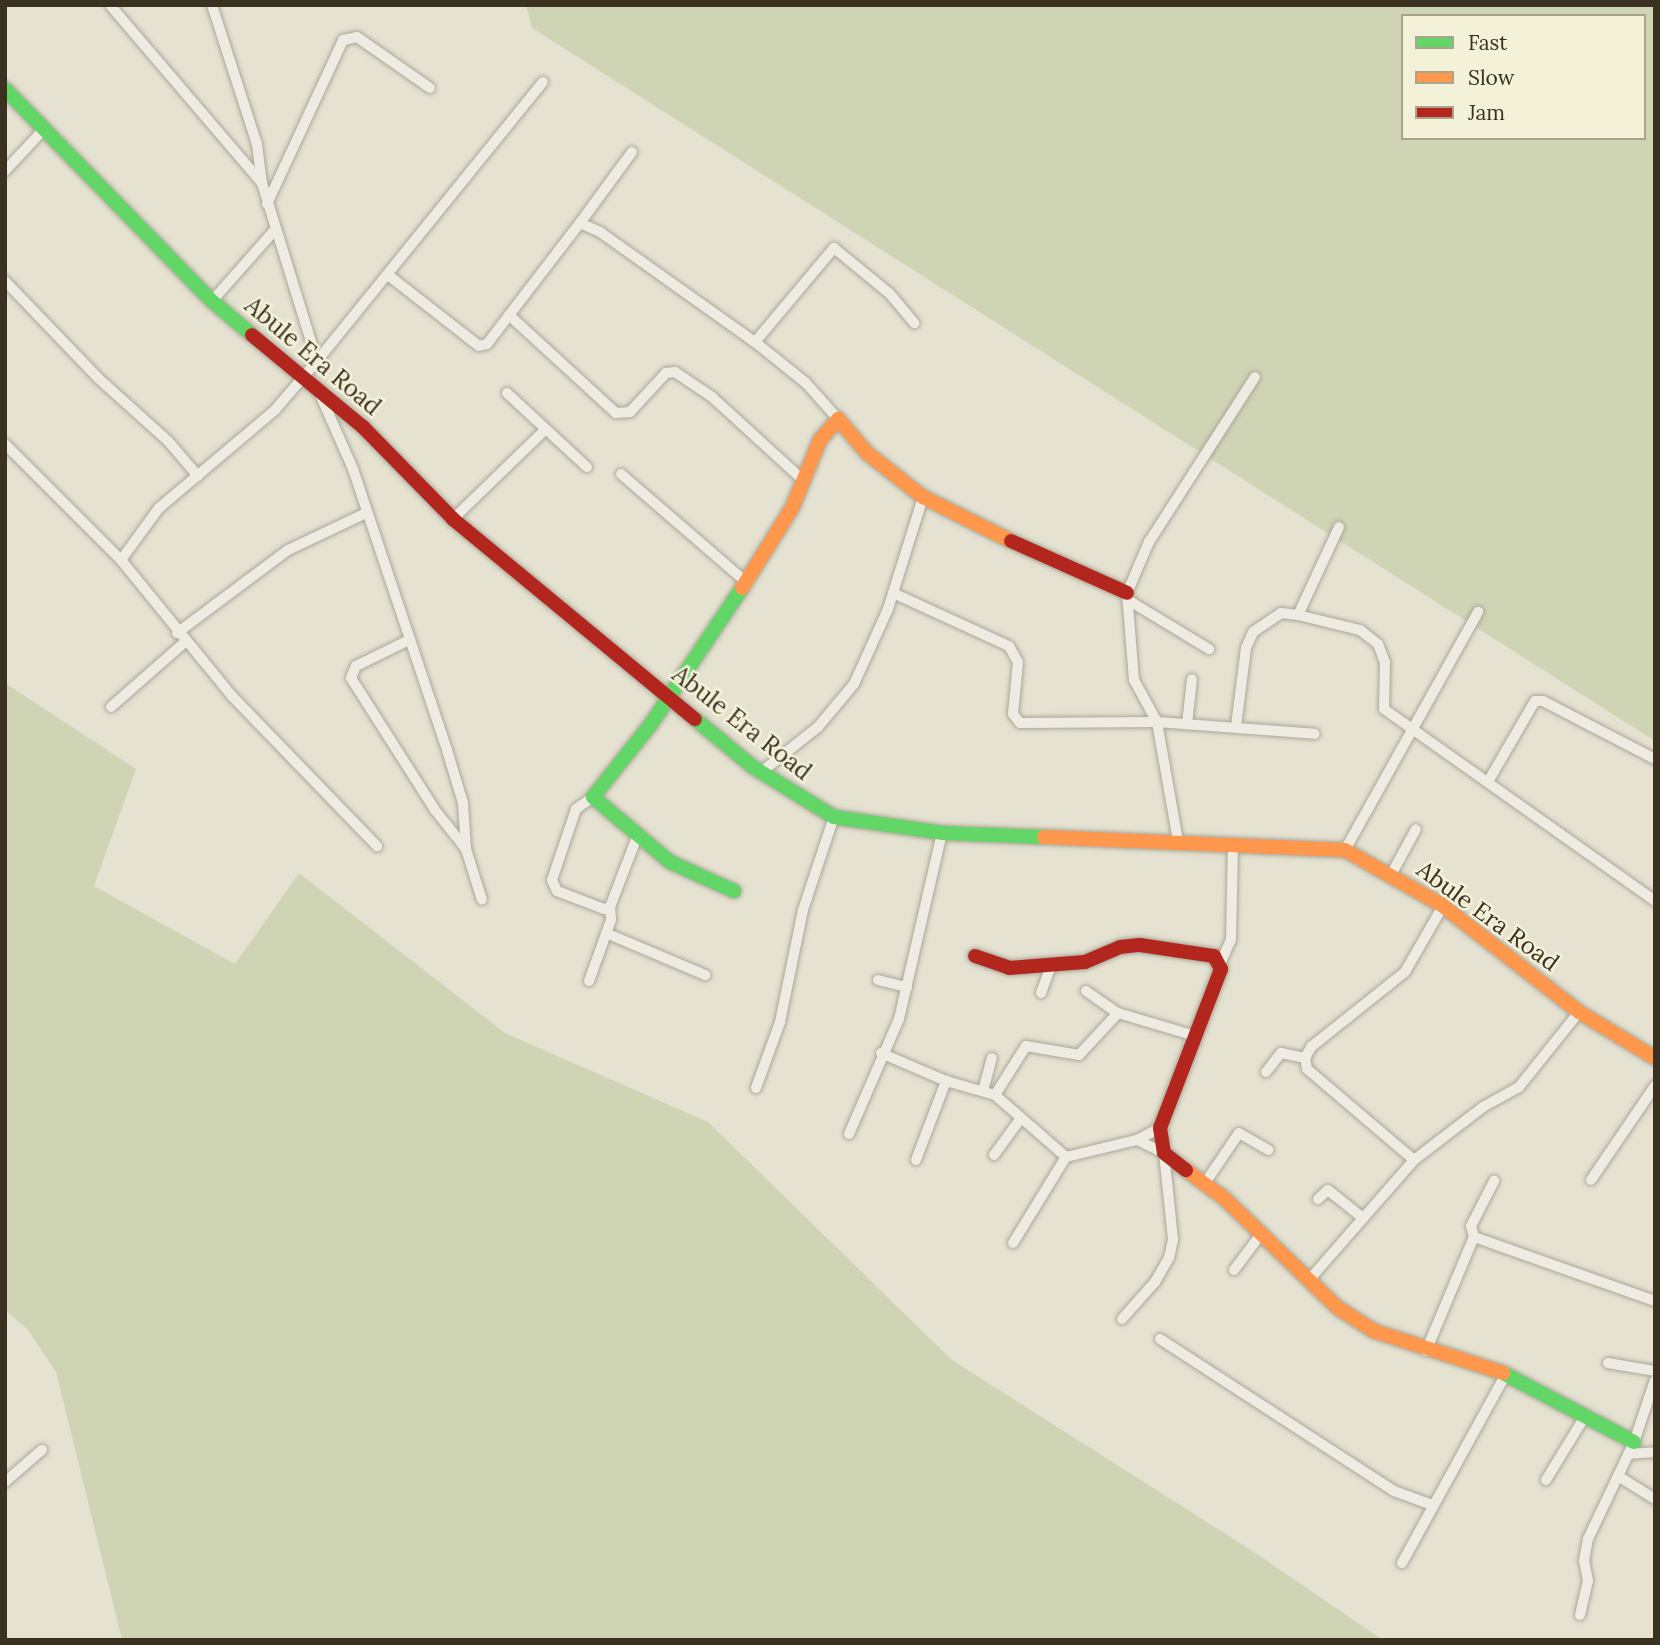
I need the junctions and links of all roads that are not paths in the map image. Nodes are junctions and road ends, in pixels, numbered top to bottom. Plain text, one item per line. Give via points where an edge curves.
1 (110, 5) edge
2 (212, 5) edge
3 (543, 82) dead end
4 (430, 88) dead end
5 (5, 89) edge
6 (44, 129) junction
7 (632, 152) dead end
8 (5, 171) edge
9 (262, 183) junction
10 (267, 204) junction
11 (580, 223) junction
12 (274, 231) junction
13 (388, 275) junction
14 (5, 281) edge
15 (212, 301) junction
16 (509, 315) junction
17 (914, 323) dead end
18 (755, 342) junction
19 (317, 361) junction
20 (303, 377) junction
21 (1255, 377) dead end
22 (318, 390) junction
23 (507, 393) dead end
24 (838, 419) junction
25 (547, 429) junction
26 (5, 444) edge
27 (587, 467) dead end
28 (621, 474) dead end
29 (198, 476) junction
30 (804, 481) junction
31 (923, 497) junction
32 (366, 513) junction
33 (453, 519) junction
34 (1339, 527) dead end
35 (121, 560) junction
36 (745, 581) junction
37 (893, 593) junction
38 (1128, 597) junction
39 (1479, 612) dead end
40 (1298, 615) junction
41 (181, 638) junction
42 (409, 640) junction
43 (1209, 649) dead end
44 (1192, 679) dead end
45 (668, 695) junction
46 (111, 707) dead end
47 (1157, 722) junction
48 (1187, 724) junction
49 (1236, 726) junction
50 (1414, 729) junction
51 (1315, 734) dead end
52 (1655, 759) edge
53 (760, 772) junction
54 (1489, 780) junction
55 (593, 797) junction
56 (834, 817) junction
57 (1416, 829) dead end
58 (942, 833) junction
59 (637, 837) junction
60 (1178, 841) junction
61 (1233, 844) junction
62 (377, 846) dead end
63 (466, 849) junction
64 (1345, 850) junction
65 (1391, 875) junction
66 (734, 891) dead end
67 (482, 900) dead end
68 (1655, 901) edge
69 (1443, 906) junction
70 (610, 907) junction
71 (606, 933) junction
72 (975, 956) dead end
73 (1221, 962) junction
74 (1051, 968) junction
75 (705, 975) dead end
76 (878, 980) dead end
77 (589, 981) dead end
78 (907, 987) junction
79 (1086, 991) dead end
80 (1041, 993) dead end
81 (1579, 1012) junction
82 (1118, 1013) junction
83 (1192, 1035) junction
84 (881, 1053) junction
85 (992, 1058) dead end
86 (1306, 1058) junction
87 (1655, 1058) edge
88 (1266, 1072) dead end
89 (946, 1081) junction
90 (1655, 1086) edge
91 (756, 1088) dead end
92 (983, 1091) junction
93 (995, 1095) junction
94 (1021, 1118) junction
95 (1160, 1128) junction
96 (849, 1134) dead end
97 (1137, 1140) junction
98 (1268, 1150) dead end
99 (1164, 1153) junction
100 (994, 1155) dead end
101 (1066, 1157) junction
102 (916, 1160) dead end
103 (1414, 1160) junction
104 (1591, 1180) dead end
105 (1494, 1181) dead end
106 (1205, 1183) junction
107 (1318, 1199) dead end
108 (1363, 1218) junction
109 (1261, 1234) junction
110 (1474, 1237) junction
111 (1013, 1243) dead end
112 (1234, 1270) dead end
113 (1308, 1280) junction
114 (1655, 1301) edge
115 (1122, 1319) dead end
116 (1160, 1339) dead end
117 (1426, 1351) junction
118 (1608, 1363) dead end
119 (1655, 1371) edge
120 (1506, 1374) junction
121 (1655, 1380) edge
122 (1584, 1418) junction
123 (1631, 1448) junction
124 (42, 1450) dead end
125 (1655, 1452) edge
126 (1618, 1476) junction
127 (1546, 1480) dead end
128 (5, 1482) edge
129 (1655, 1499) edge
130 (1432, 1505) junction
131 (1402, 1563) dead end
132 (1580, 1615) dead end

1 - 9 street
2 - 9 street via 257,144
3 - 13 street
4 - 10 street via 357,37 343,40
5 - 6 street, Abule Era Road
6 - 8 street
6 - 15 street, Abule Era Road
7 - 11 street
9 - 10 street
10 - 12 street
11 - 16 street
11 - 18 street via 600,232
12 - 15 street
12 - 19 street
13 - 16 street via 480,346 487,344
13 - 19 street
14 - 29 street
15 - 20 street, Abule Era Road
16 - 30 street via 615,414 630,412 666,373 675,372 712,397
17 - 18 street via 890,294 834,248
18 - 24 street via 806,383
19 - 20 street
20 - 22 street, Abule Era Road
20 - 29 street via 275,410
21 - 38 street via 1149,542
22 - 32 street via 350,461
22 - 33 street, Abule Era Road via 363,427
23 - 25 street
24 - 30 street via 820,440
24 - 31 street via 867,453
25 - 27 street
25 - 33 street
26 - 35 street
28 - 36 street
29 - 35 street via 143,524
30 - 36 street
31 - 37 street
31 - 38 street
32 - 41 street via 288,550
32 - 42 street
33 - 45 street, Abule Era Road
34 - 40 street
35 - 41 street
36 - 45 street
37 - 47 street via 1009,646 1018,662 1013,714 1020,723
37 - 53 street via 874,646 837,706
38 - 43 street
38 - 47 street via 1134,680
39 - 50 street
40 - 49 street via 1281,613 1254,632 1246,648
40 - 50 street via 1360,631 1378,643 1385,662 1382,706
41 - 46 street
41 - 62 street via 283,752
42 - 63 street via 463,803
42 - 63 street via 356,666 351,678 435,810
44 - 48 street
45 - 53 street, Abule Era Road
45 - 55 street
47 - 48 street
47 - 60 street
48 - 49 street
49 - 51 street
50 - 54 street
50 - 64 street
52 - 54 street via 1555,706 1535,702
53 - 56 street, Abule Era Road
54 - 68 street
55 - 59 street
55 - 70 street via 576,809 552,886 604,909
56 - 58 street, Abule Era Road
56 - 91 street via 803,910 780,1022
57 - 65 street
58 - 60 street, Abule Era Road
58 - 78 street
59 - 66 street via 670,862
59 - 70 street
60 - 61 street, Abule Era Road
61 - 64 street, Abule Era Road
61 - 73 street via 1231,940
63 - 67 street
64 - 65 street, Abule Era Road
65 - 69 street, Abule Era Road
69 - 81 street, Abule Era Road
69 - 86 street via 1405,972 1311,1047
70 - 71 street
71 - 75 street
71 - 77 street
72 - 74 street via 1009,968
73 - 74 street via 1214,956 1140,946
73 - 83 street
74 - 80 street
76 - 78 street
78 - 84 street via 899,1019
79 - 82 street
81 - 87 street, Abule Era Road
81 - 103 street via 1519,1087
82 - 83 street
82 - 93 street via 1079,1055 1026,1046
83 - 95 street
84 - 89 street
84 - 96 street
85 - 92 street
86 - 88 street via 1282,1053
86 - 103 street via 1307,1069
89 - 92 street
89 - 102 street
90 - 104 street
92 - 93 street
93 - 94 street
94 - 100 street
94 - 101 street
95 - 97 street
95 - 99 street
97 - 99 street
97 - 101 street
98 - 106 street via 1239,1133
99 - 106 street
99 - 115 street via 1173,1220 1169,1258
101 - 111 street
103 - 108 street
105 - 110 street via 1471,1226
106 - 109 street
107 - 108 street via 1328,1190
108 - 113 street
109 - 112 street
109 - 113 street
110 - 114 street
110 - 117 street
113 - 117 street via 1338,1308 1374,1331
116 - 130 street via 1394,1491
117 - 120 street
118 - 119 street
120 - 122 street
120 - 130 street
121 - 123 street
122 - 123 street
122 - 127 street
123 - 125 street
123 - 126 street
124 - 128 street
126 - 129 street
126 - 132 street via 1588,1539 1584,1561 1588,1581
130 - 131 street

